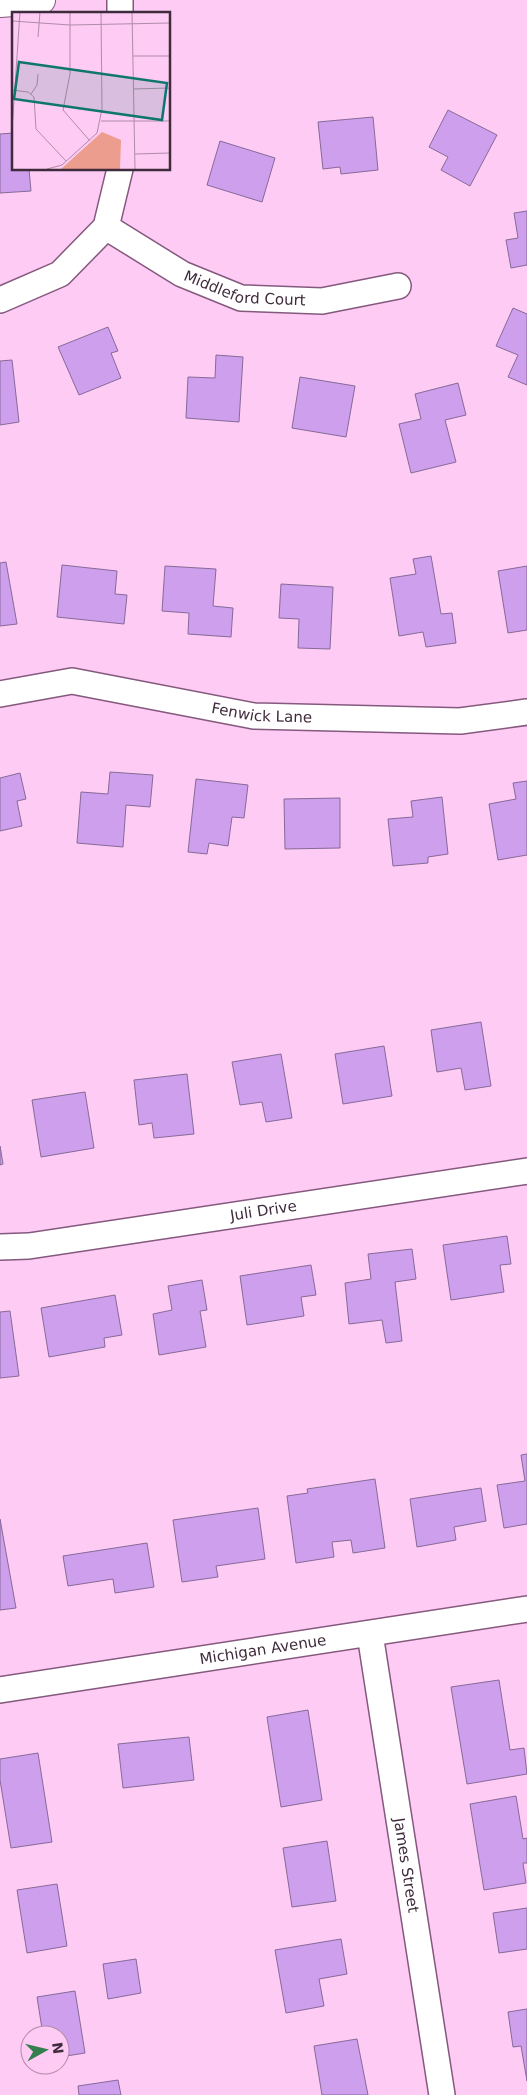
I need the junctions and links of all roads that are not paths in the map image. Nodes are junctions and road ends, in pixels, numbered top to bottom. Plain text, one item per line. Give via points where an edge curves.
1 (41, 0) edge
2 (0, 3) edge
3 (120, 170) edge
4 (106, 227) junction
5 (398, 286) dead end
6 (0, 300) edge
7 (0, 694) edge
8 (527, 712) edge
9 (527, 1171) edge
10 (0, 1246) edge
11 (527, 1609) edge
12 (370, 1634) junction
13 (0, 1690) edge
14 (442, 2095) edge

1 - 2 main road
3 - 4 street
4 - 5 street, Middleford Court via 182,274 241,298 322,301
4 - 6 street via 60,274
7 - 8 street, Fenwick Lane via 72,681 254,716 460,721
9 - 10 street, Juli Drive via 39,1244
11 - 12 street, Michigan Avenue
12 - 13 street, Michigan Avenue
12 - 14 street, James Street

